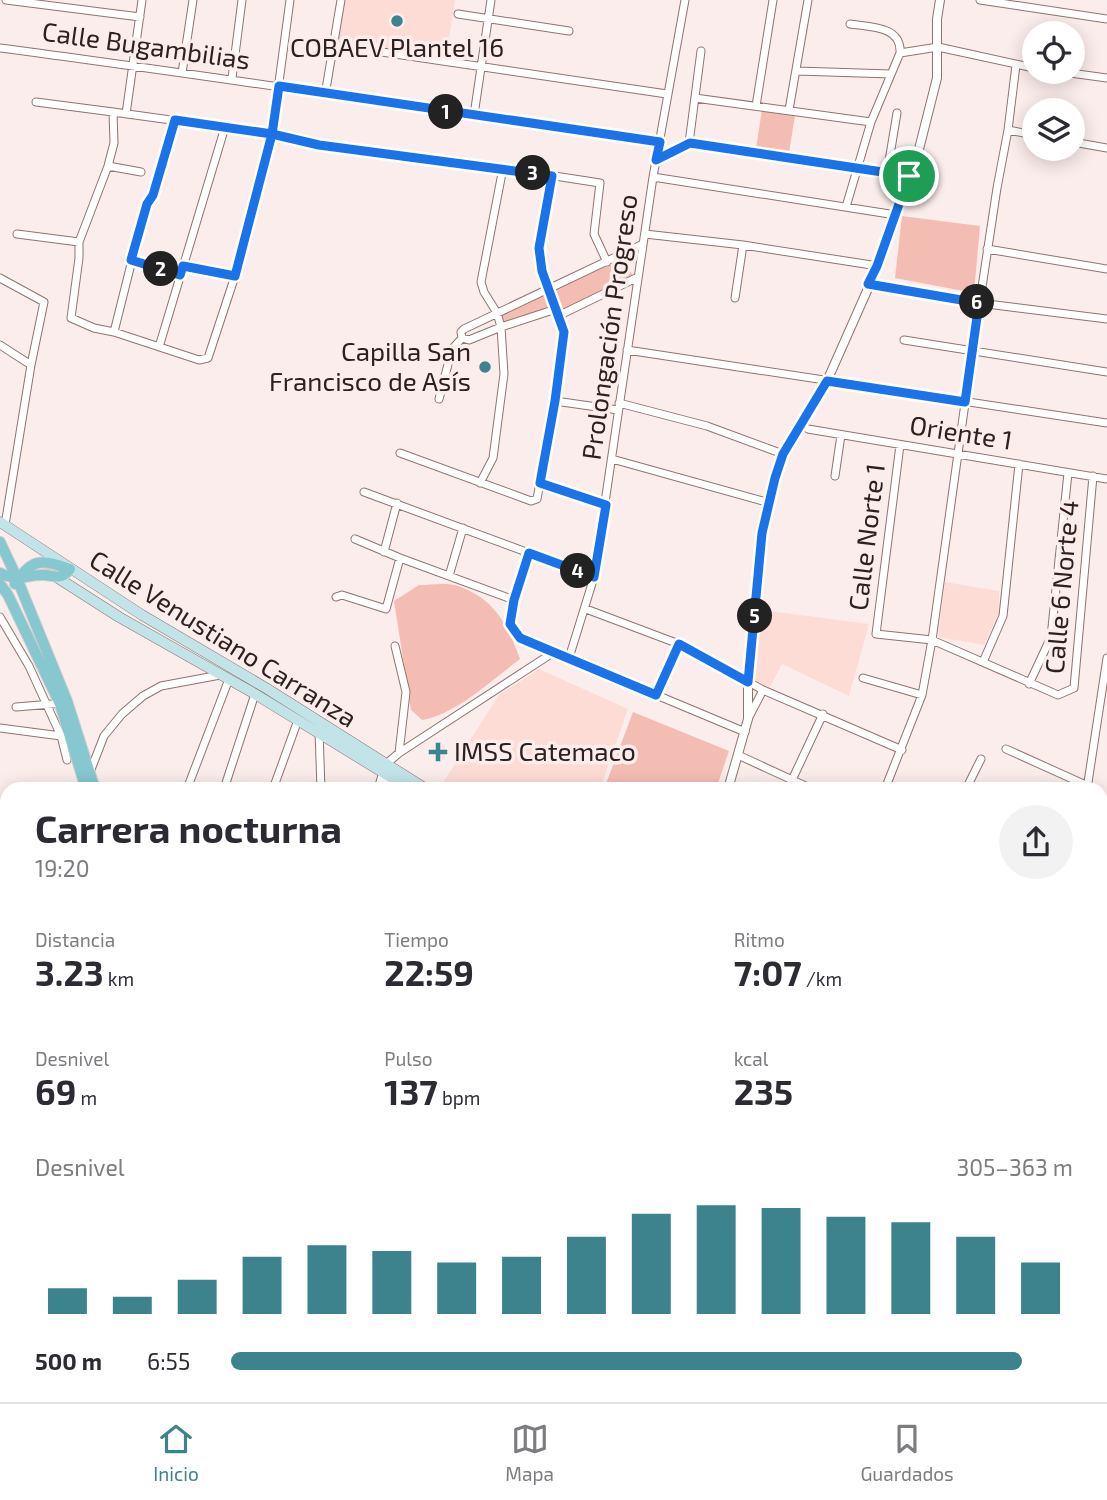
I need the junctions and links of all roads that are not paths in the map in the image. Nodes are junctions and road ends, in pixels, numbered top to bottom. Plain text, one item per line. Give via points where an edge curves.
1 (6, 0) edge
2 (142, 0) edge
3 (193, 0) edge
4 (242, 0) edge
5 (290, 0) edge
6 (341, 0) edge
7 (491, 0) edge
8 (685, 0) edge
9 (773, 0) edge
10 (808, 0) edge
11 (940, 0) edge
12 (980, 0) edge
13 (1000, 2) edge
14 (458, 14) dead end
15 (140, 17) junction
16 (488, 19) junction
17 (1107, 19) edge
18 (850, 24) dead end
19 (569, 30) dead end
20 (334, 45) junction
21 (938, 47) junction
22 (0, 48) edge
23 (701, 51) dead end
24 (900, 53) junction
25 (133, 65) junction
26 (1016, 65) junction
27 (1022, 66) edge
28 (481, 68) junction
29 (797, 71) junction
30 (182, 73) junction
31 (891, 74) junction
32 (1085, 75) edge
33 (232, 78) junction
34 (1107, 78) edge
35 (279, 86) junction
36 (325, 94) junction
37 (667, 94) junction
38 (695, 98) junction
39 (36, 102) dead end
40 (757, 106) junction
41 (789, 110) junction
42 (113, 112) junction
43 (897, 113) dead end
44 (126, 114) junction
45 (474, 116) junction
46 (175, 120) junction
47 (871, 122) junction
48 (225, 127) junction
49 (1008, 130) junction
50 (1022, 133) edge
51 (272, 134) junction
52 (660, 142) junction
53 (690, 143) junction
54 (1085, 144) edge
55 (1107, 148) edge
56 (656, 160) junction
57 (108, 166) junction
58 (503, 168) junction
59 (857, 168) junction
60 (141, 172) dead end
61 (887, 173) junction
62 (552, 176) junction
63 (909, 176) junction
64 (653, 177) junction
65 (846, 207) junction
66 (896, 215) junction
67 (17, 234) dead end
68 (645, 234) junction
69 (79, 242) junction
70 (643, 244) junction
71 (743, 245) junction
72 (987, 249) junction
73 (131, 260) junction
74 (607, 262) junction
75 (183, 266) junction
76 (877, 266) junction
77 (1107, 269) edge
78 (180, 275) junction
79 (235, 276) junction
80 (638, 277) junction
81 (0, 278) edge
82 (868, 284) junction
83 (549, 288) junction
84 (735, 298) dead end
85 (979, 303) junction
86 (497, 313) junction
87 (557, 313) junction
88 (1107, 319) edge
89 (501, 327) junction
90 (114, 331) junction
91 (462, 338) junction
92 (904, 341) dead end
93 (0, 345) edge
94 (159, 347) junction
95 (627, 350) junction
96 (972, 353) junction
97 (31, 365) junction
98 (1107, 372) edge
99 (827, 381) junction
100 (439, 400) dead end
101 (555, 401) junction
102 (965, 402) junction
103 (618, 407) junction
104 (1107, 423) edge
105 (808, 429) dead end
106 (841, 435) junction
107 (900, 445) junction
108 (400, 453) dead end
109 (783, 454) junction
110 (958, 455) junction
111 (612, 459) junction
112 (1019, 464) junction
113 (1068, 473) junction
114 (835, 476) dead end
115 (1093, 477) junction
116 (1107, 479) edge
117 (480, 483) junction
118 (540, 483) junction
119 (364, 492) dead end
120 (397, 503) junction
121 (770, 503) junction
122 (606, 505) junction
123 (3, 524) edge
124 (463, 528) junction
125 (355, 539) dead end
126 (0, 542) edge
127 (384, 552) junction
128 (529, 553) junction
129 (400, 558) junction
130 (70, 569) junction
131 (0, 573) edge
132 (449, 576) junction
133 (594, 577) junction
134 (58, 578) junction
135 (18, 580) junction
136 (0, 584) edge
137 (339, 596) dead end
138 (514, 600) junction
139 (11, 602) junction
140 (586, 609) junction
141 (0, 617) edge
142 (932, 640) junction
143 (679, 644) junction
144 (395, 646) dead end
145 (554, 652) junction
146 (569, 657) junction
147 (1107, 658) edge
148 (983, 662) junction
149 (224, 677) junction
150 (863, 678) dead end
151 (748, 682) junction
152 (1030, 684) junction
153 (762, 690) junction
154 (256, 694) junction
155 (656, 695) junction
156 (922, 695) junction
157 (1104, 696) edge
158 (64, 702) junction
159 (48, 705) junction
160 (16, 707) dead end
161 (822, 714) junction
162 (748, 719) junction
163 (298, 720) junction
164 (0, 728) edge
165 (320, 728) junction
166 (745, 732) junction
167 (61, 736) junction
168 (1006, 749) dead end
169 (902, 750) junction
170 (399, 753) junction
171 (738, 755) junction
172 (981, 759) dead end
173 (67, 760) dead end
174 (388, 768) junction
175 (90, 773) junction
176 (792, 780) junction
177 (84, 782) edge
178 (93, 782) edge
179 (189, 782) edge
180 (226, 782) edge
181 (276, 782) edge
182 (321, 782) edge
183 (381, 782) edge
184 (386, 782) edge
185 (403, 782) edge
186 (413, 782) edge
187 (730, 782) edge
188 (797, 782) edge
189 (889, 782) edge
190 (970, 782) edge
191 (1077, 782) edge
192 (1089, 782) edge
193 (0, 1126) edge
194 (0, 1140) edge

1 - 15 street
2 - 15 street
3 - 30 street
4 - 33 street
5 - 35 street
6 - 20 street
7 - 16 street
8 - 37 street, Prolongación Progreso
9 - 40 street
10 - 29 street
11 - 21 street
12 - 13 street
13 - 17 street
14 - 16 street
15 - 25 street
16 - 19 street
16 - 28 street
18 - 24 street via 892,32 901,44
20 - 28 street
20 - 36 street
21 - 24 street
21 - 26 street
21 - 63 street via 937,78
22 - 25 street, Calle Bugambilias
23 - 38 street
24 - 31 street
25 - 30 street, Calle Bugambilias
25 - 44 street
26 - 27 street
26 - 49 street
28 - 37 street
28 - 45 street
29 - 31 street
29 - 41 street
30 - 33 street, Calle Bugambilias
31 - 47 street
32 - 34 street
33 - 35 street, Calle Bugambilias
35 - 36 street, Calle Bugambilias
35 - 51 street
36 - 45 street, Calle Bugambilias
37 - 52 street, Prolongación Progreso
38 - 40 street
38 - 53 street
39 - 42 street
40 - 41 street
41 - 47 street
42 - 44 street
42 - 57 street via 114,143
43 - 61 street
44 - 46 street
45 - 52 street, Calle Bugambilias
46 - 48 street
46 - 73 street
47 - 59 street
48 - 51 street
48 - 75 street
49 - 50 street
49 - 72 street
51 - 58 street via 319,145
51 - 79 street
52 - 56 street, Prolongación Progreso
53 - 56 street
53 - 59 street
54 - 55 street
56 - 64 street, Prolongación Progreso
57 - 60 street
57 - 69 street
58 - 62 street
58 - 86 street via 481,282
59 - 61 street
59 - 65 street
61 - 63 street
62 - 74 street via 600,183 594,234
62 - 83 street via 539,248
63 - 66 street
64 - 65 street
64 - 68 street, Prolongación Progreso
65 - 66 street
66 - 76 street
67 - 69 street
68 - 70 street, Prolongación Progreso
68 - 71 street
69 - 90 street via 71,318
70 - 74 street
70 - 80 street, Prolongación Progreso
71 - 76 street
71 - 84 street
72 - 77 street
72 - 85 street
73 - 78 street
73 - 90 street
74 - 83 street
75 - 78 street
75 - 79 street
76 - 82 street
78 - 94 street
79 - 94 street via 208,358 199,360
80 - 87 street
80 - 95 street, Prolongación Progreso
81 - 97 street via 44,302
82 - 85 street
82 - 99 street
83 - 86 street
83 - 87 street
85 - 88 street
85 - 96 street
86 - 89 street
86 - 91 street via 464,329
87 - 89 street
87 - 101 street via 564,332
89 - 91 street via 469,340
89 - 117 street via 502,396 492,458
90 - 94 street
91 - 100 street via 452,349
92 - 96 street
93 - 97 street
95 - 99 street
95 - 103 street, Prolongación Progreso
96 - 98 street
96 - 102 street
97 - 123 street
99 - 102 street
99 - 109 street
101 - 103 street
101 - 118 street
102 - 104 street
102 - 110 street
103 - 109 street via 708,426
103 - 111 street, Prolongación Progreso
105 - 106 street, Oriente 1
106 - 107 street, Oriente 1
106 - 114 street
107 - 110 street, Oriente 1
107 - 142 street, Calle Norte 1 via 876,634
108 - 117 street
109 - 121 street
110 - 112 street, Oriente 1
110 - 142 street
111 - 121 street
111 - 122 street, Prolongación Progreso
112 - 113 street, Oriente 1
112 - 148 street via 1003,616
113 - 115 street, Oriente 1
113 - 152 street via 1051,637
115 - 116 street, Oriente 1
115 - 152 street, Calle 6 Norte 4 via 1074,688 1058,695
117 - 118 street via 534,501
118 - 122 street
119 - 120 street
120 - 124 street
120 - 127 street
121 - 151 street via 762,533
122 - 133 street, Prolongación Progreso
123 - 130 main road, Calle Venustiano Carranza
124 - 128 street
124 - 132 street
125 - 127 street
126 - 135 main road
127 - 129 street
128 - 133 street
128 - 138 street
129 - 132 street
129 - 137 street via 386,609
130 - 134 main road
130 - 135 main road via 33,564
130 - 165 main road, Calle Venustiano Carranza
131 - 135 main road
132 - 138 street
133 - 140 street, Prolongación Progreso
134 - 135 main road via 42,575
134 - 149 main road, Calle Venustiano Carranza
135 - 139 main road
135 - 158 main road
136 - 139 main road
138 - 145 street via 510,624 520,638
139 - 158 main road
140 - 143 street
140 - 146 street, Prolongación Progreso
141 - 159 street
142 - 148 street
142 - 156 street
143 - 151 street
143 - 155 street
144 - 170 street via 406,692
145 - 146 street
145 - 170 street
146 - 155 street
147 - 157 street
148 - 152 street
149 - 154 main road, Calle Venustiano Carranza
149 - 175 street via 162,686 143,696 104,736
149 - 179 street
150 - 156 street
151 - 153 street
151 - 162 street
153 - 161 street
153 - 162 street
154 - 163 main road, Calle Venustiano Carranza
154 - 180 street
155 - 166 street
156 - 169 street
157 - 192 street
158 - 159 street
158 - 175 main road
158 - 177 main road
159 - 160 street
159 - 167 street
161 - 169 street
161 - 176 street
162 - 166 street
163 - 165 main road, Calle Venustiano Carranza
163 - 181 street
164 - 167 street
165 - 174 main road, Calle Venustiano Carranza
165 - 182 street
166 - 171 street
167 - 173 street
168 - 191 street
169 - 189 street
170 - 174 street
171 - 176 street
171 - 187 street
172 - 190 street
174 - 183 street
174 - 184 street
174 - 185 main road, Calle Venustiano Carranza
174 - 186 main road, Calle Venustiano Carranza
175 - 178 main road
176 - 188 street
193 - 194 street

